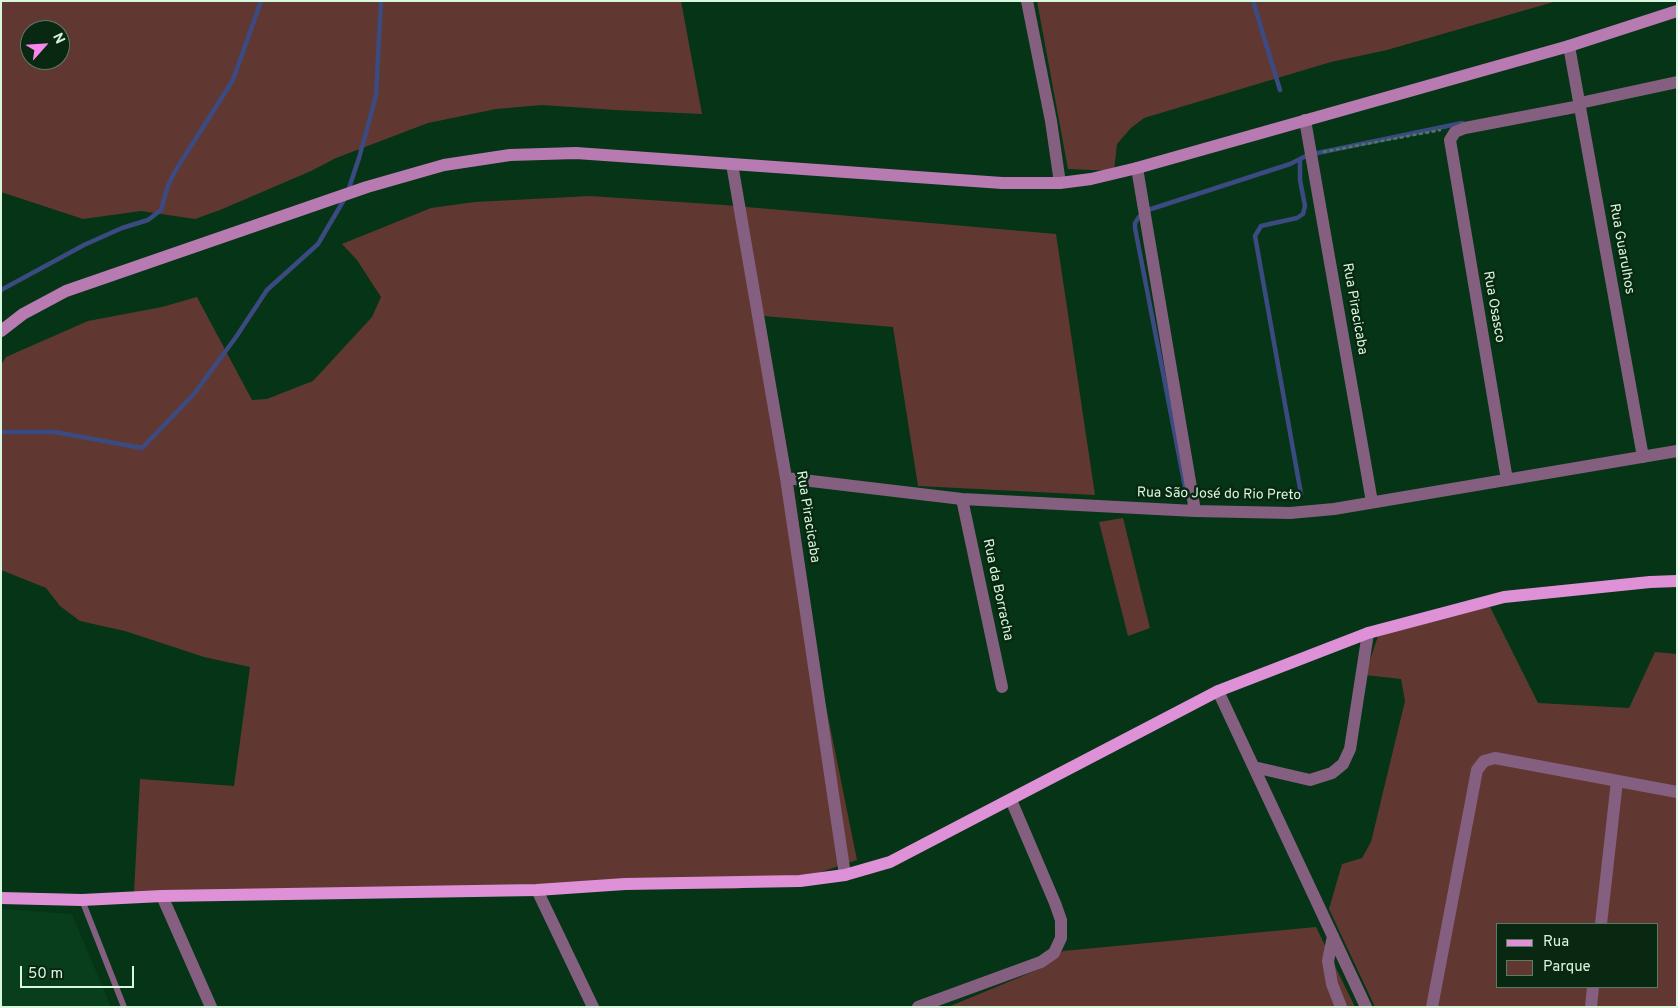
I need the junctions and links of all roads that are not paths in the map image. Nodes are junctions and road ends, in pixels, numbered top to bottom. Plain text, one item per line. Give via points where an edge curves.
1 (1027, 1) edge
2 (1677, 11) edge
3 (1569, 46) junction
4 (1677, 82) edge
5 (1580, 105) junction
6 (1305, 120) junction
7 (732, 164) junction
8 (1137, 168) junction
9 (1060, 183) junction
10 (1, 331) edge
11 (1677, 451) edge
12 (1643, 457) junction
13 (786, 478) junction
14 (1507, 480) junction
15 (962, 499) junction
16 (1372, 502) junction
17 (1195, 511) junction
18 (1677, 581) edge
19 (1368, 633) junction
20 (1002, 688) dead end
21 (1218, 691) junction
22 (1254, 767) junction
23 (1617, 781) junction
24 (1677, 792) edge
25 (1011, 800) junction
26 (845, 875) junction
27 (537, 890) junction
28 (162, 896) junction
29 (1, 898) edge
30 (82, 900) junction
31 (1601, 923) edge
32 (1332, 936) junction
33 (1593, 988) edge
34 (124, 1007) edge
35 (211, 1007) edge
36 (594, 1007) edge
37 (918, 1007) edge
38 (1340, 1007) edge
39 (1366, 1007) edge
40 (1432, 1007) edge
41 (1591, 1007) edge

1 - 9 street
2 - 3 main road
3 - 5 street, Rua Guarulhos
3 - 6 main road
4 - 5 street
5 - 12 street, Rua Guarulhos
5 - 14 street, Rua Osasco via 1465,128 1455,132 1450,140
6 - 8 main road
6 - 16 street, Rua Piracicaba
7 - 9 main road via 1002,183
7 - 10 main road via 576,153 510,154 444,165 367,187 66,291 23,314
7 - 13 street, Rua Piracicaba
8 - 9 main road
8 - 17 street
11 - 12 street, Rua São José do Rio Preto
12 - 14 street, Rua São José do Rio Preto
13 - 15 street, Rua São José do Rio Preto
13 - 26 street, Rua Piracicaba
14 - 16 street, Rua São José do Rio Preto
15 - 17 street, Rua São José do Rio Preto
15 - 20 street, Rua da Borracha
16 - 17 street, Rua São José do Rio Preto via 1290,513
18 - 19 main road via 1504,597
19 - 21 main road
19 - 22 street via 1350,750 1343,764 1332,773 1310,780
21 - 22 street
21 - 25 main road
22 - 32 street
23 - 24 street
23 - 31 street
23 - 40 street via 1495,758 1484,761 1477,770
25 - 26 main road via 890,862
25 - 37 street via 1055,903 1061,920 1061,938 1054,953 1041,962
26 - 27 main road via 800,881 625,884
27 - 28 main road
27 - 36 street
28 - 30 main road
28 - 35 street
29 - 30 main road
30 - 34 lane
32 - 38 street via 1328,961
32 - 39 street
33 - 41 street

